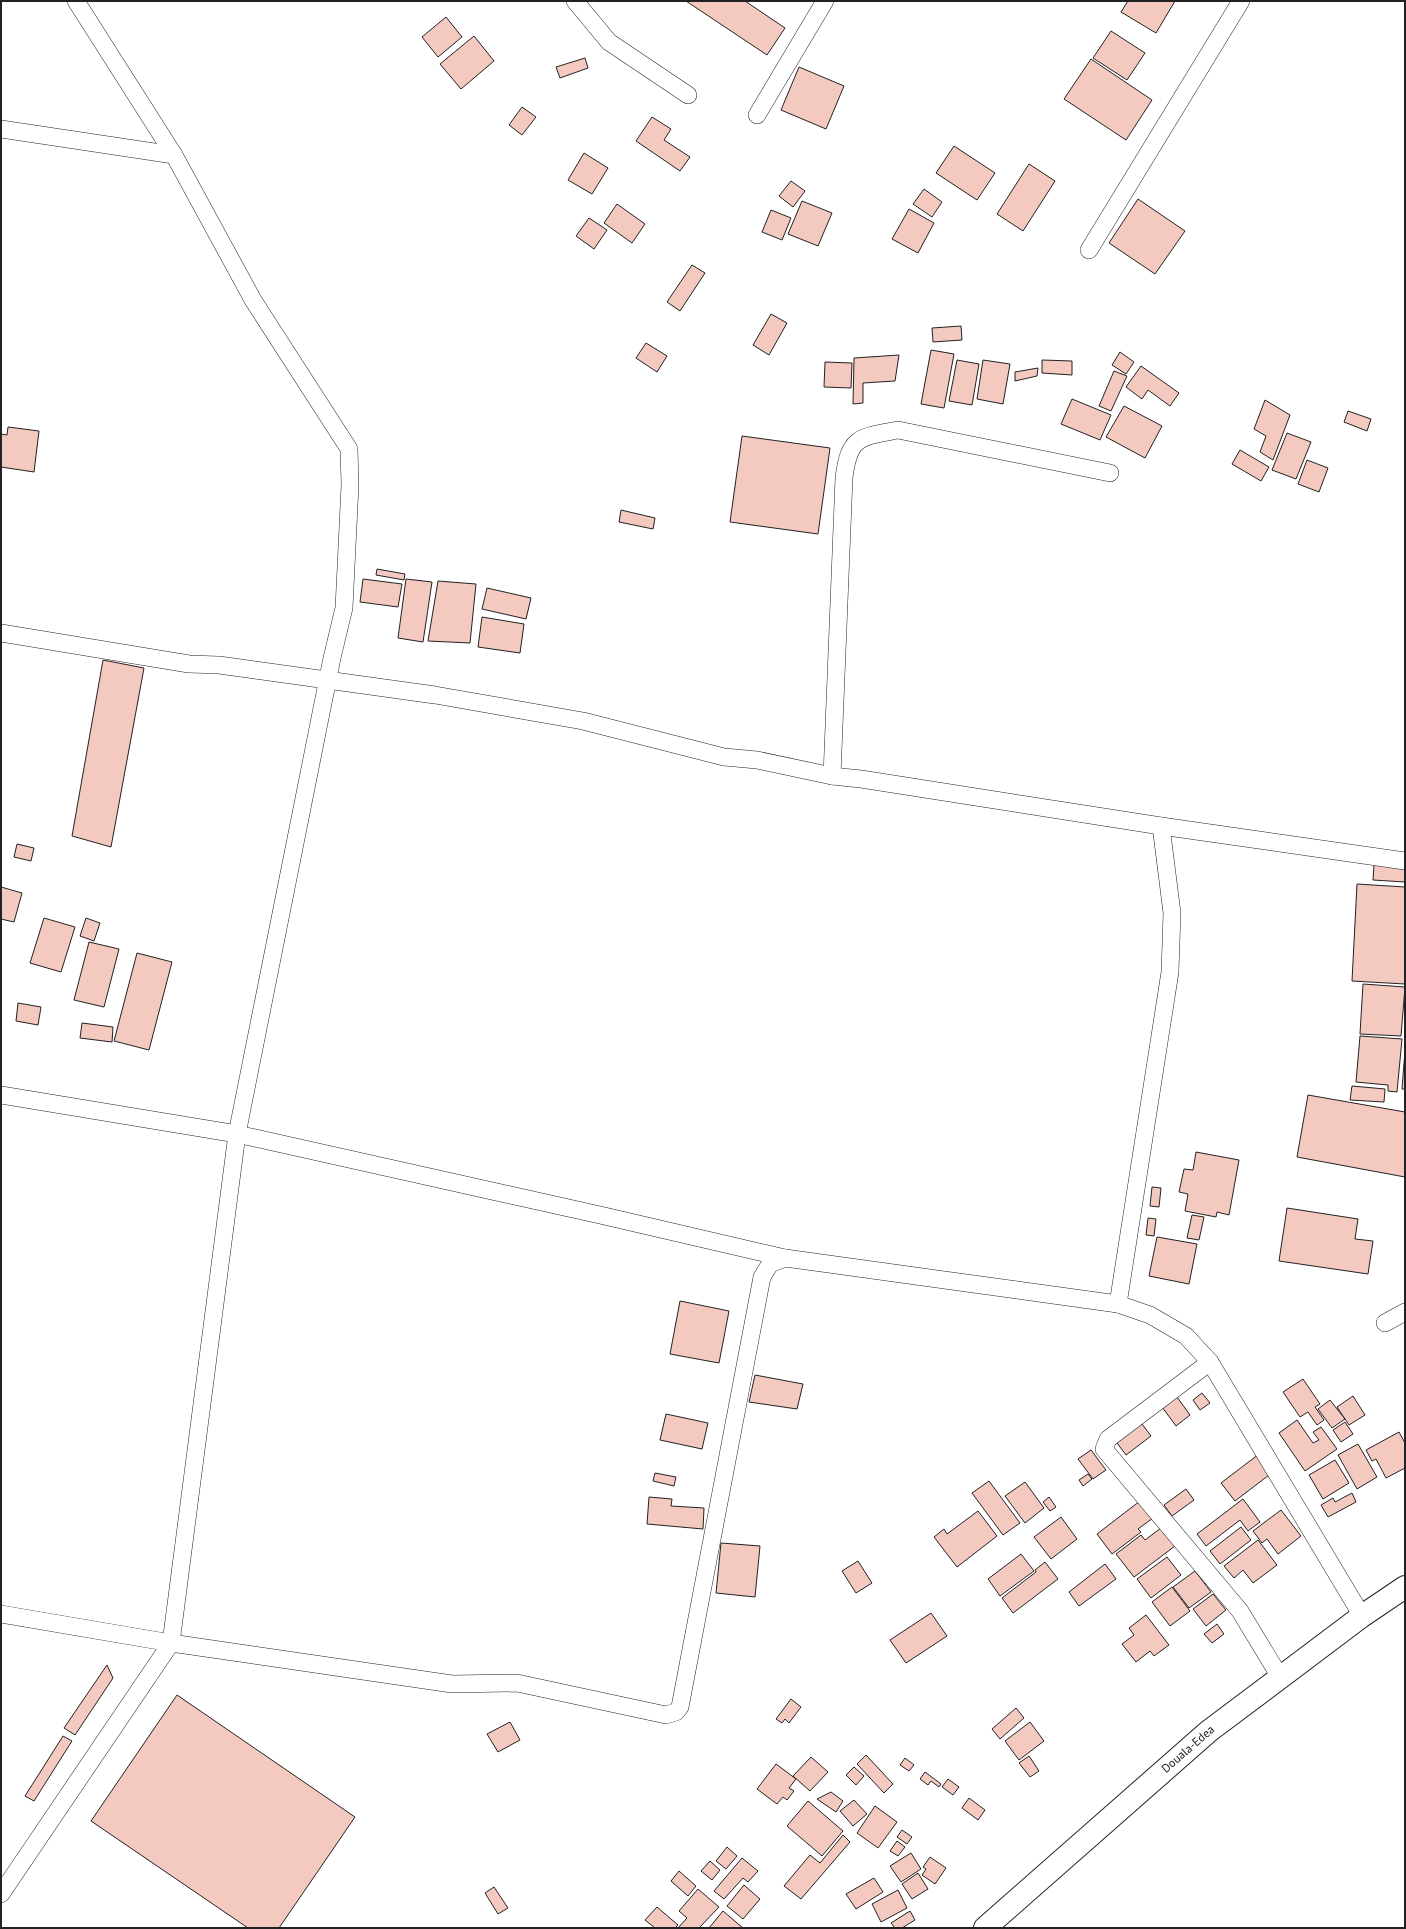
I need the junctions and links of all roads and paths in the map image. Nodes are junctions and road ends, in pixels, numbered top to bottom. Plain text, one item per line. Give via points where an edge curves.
1 (76, 1) edge
2 (575, 1) edge
3 (825, 1) edge
4 (1241, 1) edge
5 (688, 95) dead end
6 (757, 115) dead end
7 (1, 129) edge
8 (174, 154) junction
9 (1089, 250) dead end
10 (1110, 473) dead end
11 (1, 633) edge
12 (329, 679) junction
13 (832, 776) junction
14 (1161, 826) junction
15 (1405, 861) edge
16 (1, 1095) edge
17 (237, 1134) junction
18 (785, 1258) junction
19 (1118, 1304) junction
20 (1405, 1312) edge
21 (1385, 1324) dead end
22 (1210, 1362) junction
23 (1405, 1587) edge
24 (1, 1614) edge
25 (1362, 1616) junction
26 (171, 1643) junction
27 (1280, 1677) junction
28 (1, 1894) edge
29 (985, 1928) edge

1 - 8 street
2 - 5 street via 609,42
3 - 6 street
4 - 9 street
7 - 8 street
8 - 12 street via 253,300 349,449 350,485 344,608
10 - 13 street via 898,430 867,436 854,444 846,459 844,478
11 - 12 street via 189,664 219,665
12 - 13 street via 582,721 724,757 758,760
12 - 17 street
13 - 14 street
14 - 15 street
14 - 19 street via 1172,913 1170,972
16 - 17 street
17 - 18 street
17 - 26 street
18 - 19 street
18 - 26 street via 770,1264 762,1277 680,1707 676,1712 666,1715 517,1684 452,1684
19 - 22 street via 1150,1315 1186,1336
20 - 21 street
22 - 25 street
22 - 27 street via 1108,1439 1104,1449 1235,1606
23 - 25 highway, Douala-Edea
24 - 26 street
25 - 27 highway, Douala-Edea
26 - 28 street
27 - 29 highway, Douala-Edea via 1209,1731

